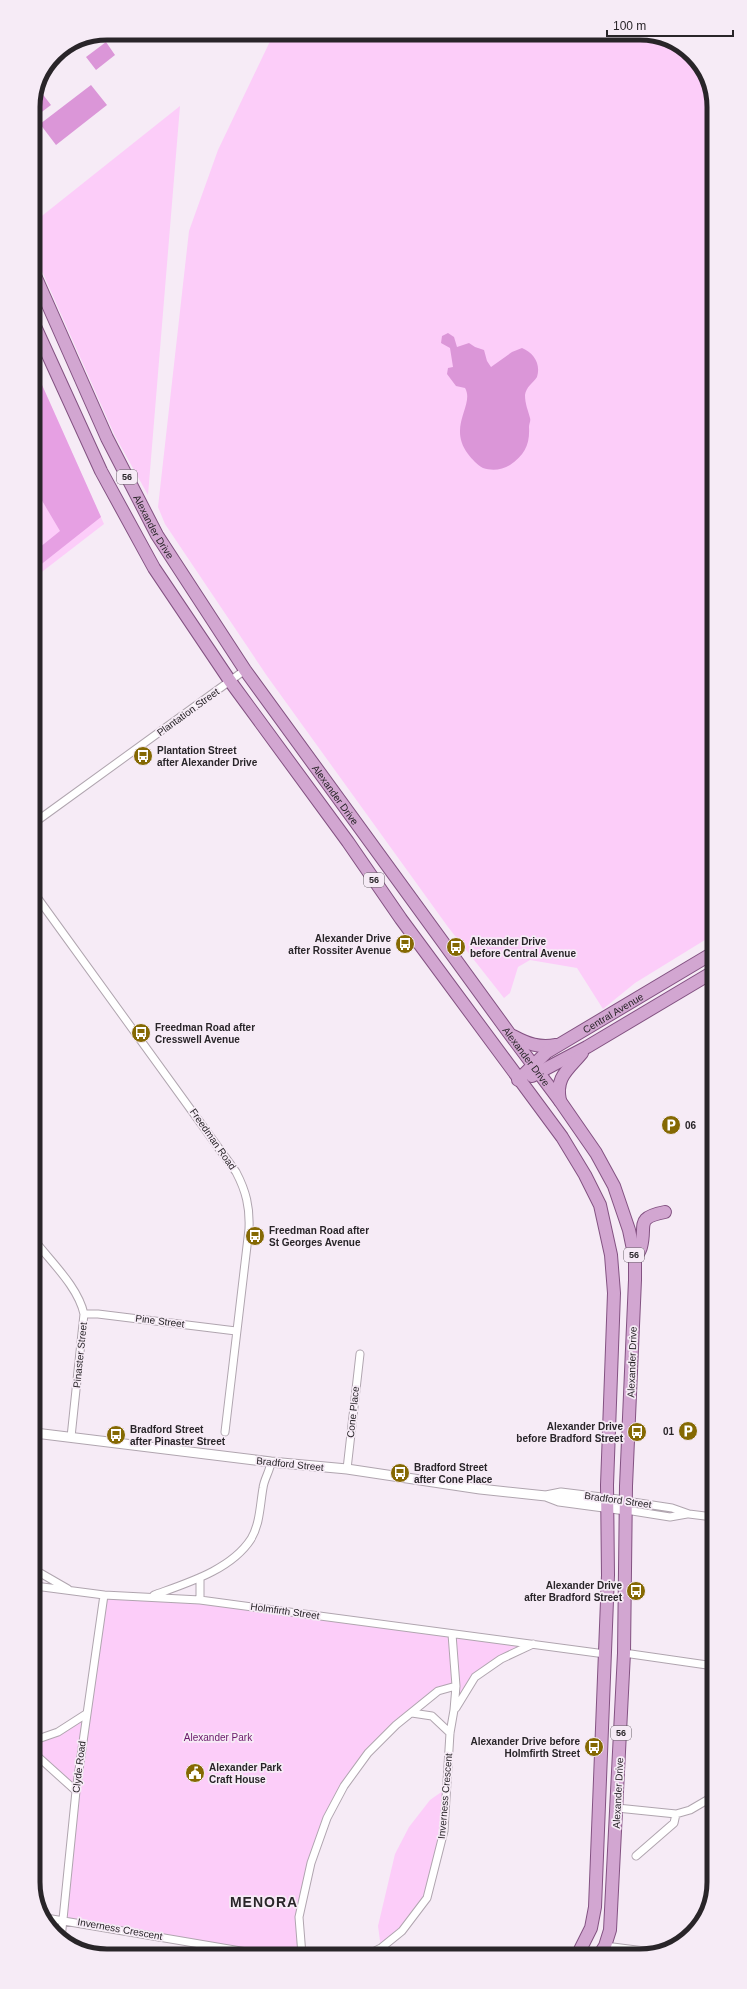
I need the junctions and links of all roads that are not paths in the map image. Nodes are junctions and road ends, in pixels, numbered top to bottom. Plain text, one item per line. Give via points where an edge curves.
1 (40, 287) edge
2 (40, 338) edge
3 (246, 670) junction
4 (230, 681) junction
5 (40, 819) edge
6 (40, 901) edge
7 (707, 957) edge
8 (707, 976) edge
9 (509, 1033) junction
10 (560, 1045) junction
11 (587, 1047) junction
12 (536, 1069) junction
13 (519, 1080) junction
14 (560, 1101) junction
15 (665, 1212) dead end
16 (40, 1247) edge
17 (635, 1259) junction
18 (84, 1314) junction
19 (236, 1331) junction
20 (360, 1354) dead end
21 (225, 1432) dead end
22 (40, 1434) edge
23 (71, 1438) junction
24 (271, 1462) junction
25 (347, 1470) junction
26 (607, 1503) junction
27 (626, 1506) junction
28 (707, 1516) edge
29 (40, 1573) edge
30 (200, 1578) junction
31 (40, 1587) edge
32 (71, 1590) junction
33 (104, 1595) junction
34 (150, 1596) junction
35 (200, 1600) junction
36 (452, 1634) junction
37 (534, 1643) junction
38 (624, 1653) junction
39 (605, 1654) junction
40 (707, 1665) edge
41 (456, 1686) junction
42 (454, 1710) junction
43 (412, 1713) junction
44 (86, 1714) junction
45 (450, 1733) junction
46 (40, 1738) edge
47 (40, 1759) edge
48 (76, 1791) junction
49 (707, 1800) edge
50 (617, 1808) junction
51 (676, 1814) junction
52 (636, 1856) dead end
53 (51, 1918) edge
54 (64, 1919) junction
55 (62, 1931) edge
56 (231, 1949) edge
57 (302, 1949) edge
58 (379, 1949) edge
59 (580, 1949) edge
60 (603, 1949) edge

1 - 3 main road, Alexander Drive / 56 via 107,438 157,535
2 - 4 main road, Alexander Drive / 56 via 100,471 154,568
3 - 4 street, Plantation Street
3 - 9 main road, Alexander Drive / 56
4 - 5 street, Plantation Street
4 - 13 main road, Alexander Drive / 56
6 - 19 street, Freedman Road via 198,1117 242,1183 247,1196 249,1214
7 - 10 main road, Central Avenue
8 - 11 main road, Central Avenue
9 - 10 main road via 527,1044 539,1047
9 - 12 main road, Alexander Drive / 56
10 - 12 main road, Central Avenue
11 - 12 main road, Central Avenue
11 - 14 main road via 561,1078 557,1089
12 - 13 main road, Central Avenue
12 - 14 main road, Alexander Drive / 56
13 - 26 main road, Alexander Drive / 56 via 562,1138 592,1187 604,1217 612,1255 614,1292
14 - 17 main road, Alexander Drive / 56 via 596,1153 614,1186 629,1230
15 - 17 main road via 650,1216 643,1223 641,1247
16 - 18 street, Pinaster Street via 76,1293 82,1303
17 - 27 main road, Alexander Drive / 56
18 - 19 street, Pine Street
18 - 23 street, Pinaster Street
19 - 21 street, Freedman Road
20 - 25 street, Cone Place
22 - 23 street, Bradford Street
23 - 24 street, Bradford Street
24 - 25 street, Bradford Street
24 - 30 street via 251,1539 227,1563
25 - 26 street, Bradford Street via 546,1496 559,1501
26 - 27 street, Bradford Street
26 - 39 main road, Alexander Drive / 56
27 - 28 street, Bradford Street via 670,1517 689,1514
27 - 38 main road, Alexander Drive / 56
29 - 32 street
30 - 34 street
30 - 35 street
31 - 32 street, Holmfirth Street
32 - 33 street, Holmfirth Street
33 - 34 street, Holmfirth Street
33 - 44 street, Clyde Road
34 - 35 street, Holmfirth Street
35 - 36 street, Holmfirth Street
36 - 37 street, Holmfirth Street
36 - 41 street, Inverness Crescent
37 - 39 street, Holmfirth Street
37 - 42 street via 501,1659 475,1677
38 - 40 street
38 - 50 main road, Alexander Drive / 56
39 - 59 main road, Alexander Drive / 56 via 595,1907 591,1928
41 - 42 street, Inverness Crescent
41 - 43 street via 438,1691
42 - 45 street, Inverness Crescent
43 - 45 street via 432,1716
43 - 57 street via 368,1752 344,1786 327,1818 311,1863 299,1917
44 - 46 street via 58,1732
44 - 48 street, Clyde Road
45 - 58 street, Inverness Crescent via 444,1831 427,1898 402,1931
47 - 48 street
48 - 54 street, Clyde Road
49 - 51 street via 690,1810
50 - 51 street
50 - 60 main road, Alexander Drive / 56 via 610,1930
51 - 52 street via 674,1823
53 - 54 street, Inverness Crescent
54 - 55 street, Clyde Road
54 - 56 street, Inverness Crescent

